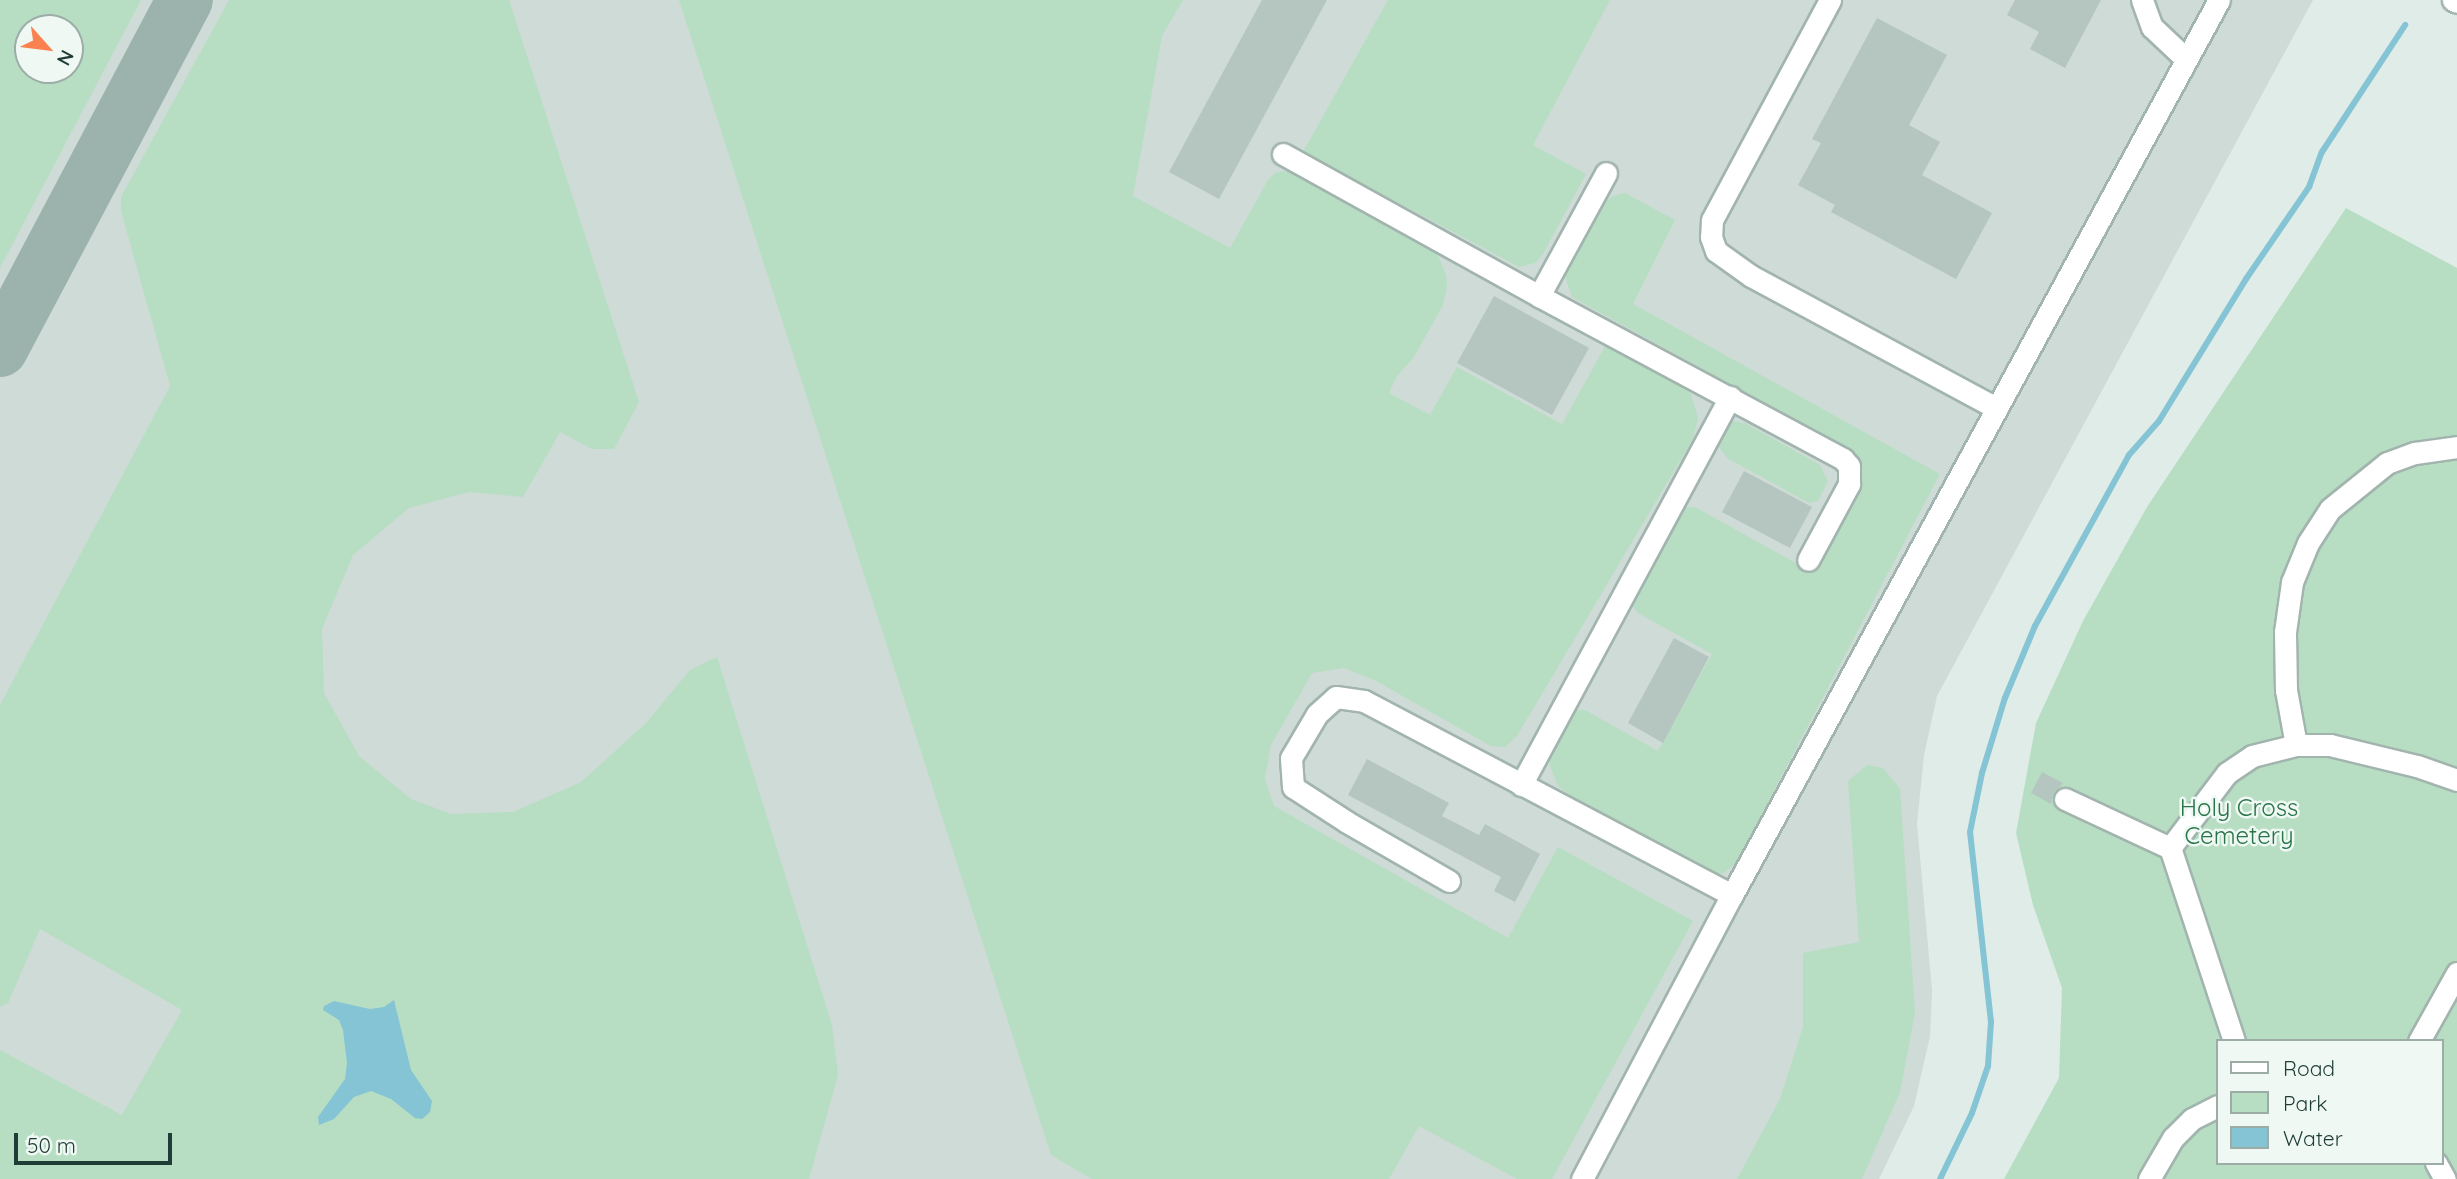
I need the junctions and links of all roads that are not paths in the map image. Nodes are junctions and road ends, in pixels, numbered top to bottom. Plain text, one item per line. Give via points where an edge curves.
1 (1830, 0) edge
2 (2142, 0) edge
3 (2219, 0) edge
4 (2186, 60) junction
5 (1283, 154) dead end
6 (1606, 173) dead end
7 (1539, 296) junction
8 (1730, 397) junction
9 (1996, 408) junction
10 (2457, 447) edge
11 (1808, 560) dead end
12 (2296, 745) junction
13 (2457, 780) edge
14 (1521, 785) junction
15 (2064, 799) dead end
16 (2170, 848) junction
17 (1449, 881) dead end
18 (1732, 895) junction
19 (2457, 972) edge
20 (2233, 1039) edge
21 (2420, 1039) edge
22 (2216, 1106) edge
23 (1582, 1179) edge
24 (2150, 1179) edge

1 - 9 lane via 1712,220 1716,251 1751,276
2 - 4 lane via 2152,27
3 - 4 lane
4 - 9 lane
5 - 7 lane
6 - 7 lane
7 - 8 lane
8 - 11 lane via 1834,453 1849,466 1849,484
8 - 14 lane
9 - 18 lane
10 - 12 lane via 2415,453 2387,463 2330,509 2308,544 2292,582 2285,632 2286,690
12 - 13 lane via 2364,752
12 - 16 lane via 2252,756 2227,773
14 - 17 lane via 1364,701 1336,697 1317,713 1291,758 1293,787
14 - 18 lane
15 - 16 lane
16 - 20 lane
18 - 23 lane
19 - 21 lane
22 - 24 lane via 2192,1119 2174,1138

